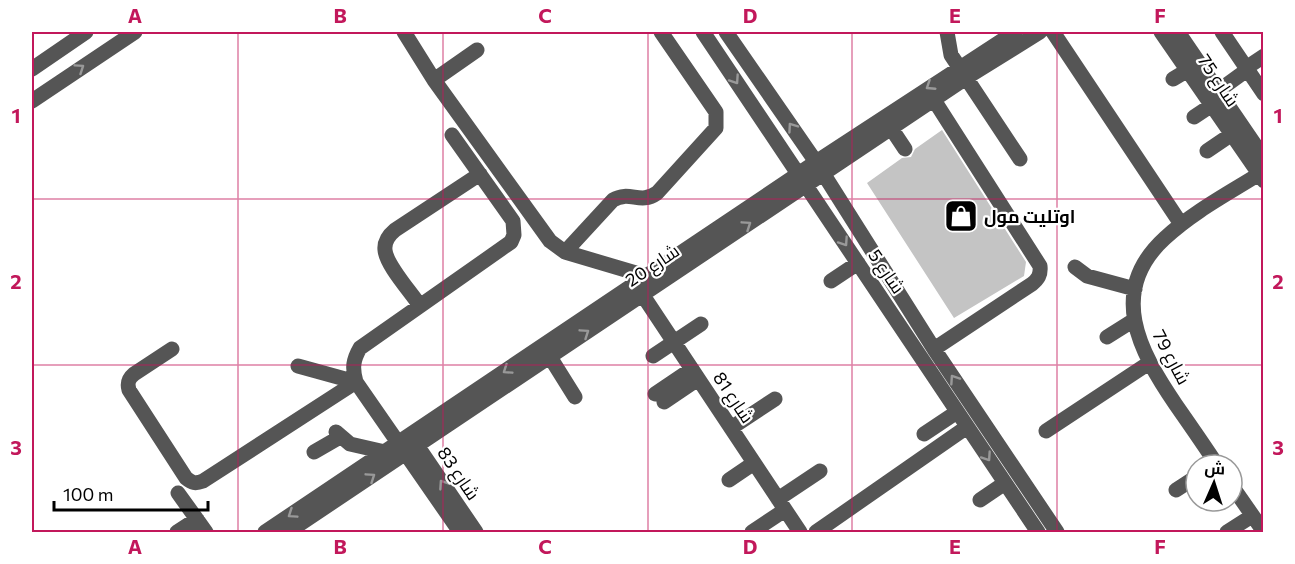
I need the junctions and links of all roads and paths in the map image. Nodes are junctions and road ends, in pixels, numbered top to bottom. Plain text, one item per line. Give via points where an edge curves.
1 (86, 32) edge
2 (135, 32) edge
3 (404, 32) edge
4 (661, 32) edge
5 (703, 32) edge
6 (726, 32) edge
7 (947, 32) edge
8 (1040, 32) edge
9 (1053, 32) edge
10 (1222, 32) edge
11 (1165, 35) edge
12 (1011, 36) edge
13 (477, 50) dead end
14 (1263, 56) edge
15 (1245, 67) junction
16 (32, 69) edge
17 (1188, 70) junction
18 (963, 73) junction
19 (1173, 79) dead end
20 (435, 80) junction
21 (1214, 93) junction
22 (1263, 94) edge
23 (934, 100) junction
24 (32, 101) edge
25 (1194, 117) dead end
26 (891, 128) junction
27 (1232, 134) junction
28 (452, 135) dead end
29 (905, 149) dead end
30 (1207, 151) dead end
31 (1263, 158) edge
32 (1020, 159) dead end
33 (819, 168) junction
34 (480, 174) junction
35 (1262, 175) edge
36 (802, 180) junction
37 (1181, 224) junction
38 (565, 252) junction
39 (858, 263) junction
40 (1076, 267) dead end
41 (831, 281) dead end
42 (641, 285) junction
43 (1135, 289) junction
44 (420, 306) junction
45 (1134, 320) junction
46 (701, 324) dead end
47 (1107, 337) dead end
48 (674, 342) junction
49 (172, 349) dead end
50 (934, 349) junction
51 (653, 356) dead end
52 (550, 357) junction
53 (1149, 363) junction
54 (298, 366) dead end
55 (695, 374) junction
56 (356, 382) junction
57 (575, 397) dead end
58 (660, 398) dead end
59 (775, 399) dead end
60 (957, 412) junction
61 (968, 427) junction
62 (731, 428) junction
63 (1046, 431) dead end
64 (924, 434) dead end
65 (408, 444) junction
66 (314, 452) dead end
67 (385, 452) junction
68 (1209, 453) edge
69 (754, 463) junction
70 (820, 471) dead end
71 (729, 480) dead end
72 (1184, 485) edge
73 (1007, 487) junction
74 (1176, 490) dead end
75 (178, 493) dead end
76 (334, 493) junction
77 (983, 502) dead end
78 (782, 504) junction
79 (1244, 504) edge
80 (1252, 516) junction
81 (197, 519) junction
82 (306, 527) edge
83 (177, 532) edge
84 (206, 532) edge
85 (265, 532) edge
86 (288, 532) edge
87 (460, 532) edge
88 (476, 532) edge
89 (752, 532) edge
90 (800, 532) edge
91 (816, 532) edge
92 (1038, 532) edge
93 (1057, 532) edge
94 (1227, 532) edge
95 (1263, 532) edge

1 - 16 street
24 -> 2 street
3 - 20 street
4 - 38 street via 717,112 716,128 651,198 627,195 613,200
5 -> 36 street, شارع 5
33 -> 6 street, شارع 5
7 - 18 street via 951,55
8 - 12 street, شارع 20
9 - 37 street
10 - 15 street
11 - 17 street, شارع 75
11 - 21 street, شارع 75
12 - 18 street, شارع 20
13 - 20 street
14 - 15 street
15 - 21 street
15 - 22 street
17 - 19 street
17 - 21 street, شارع 75
18 - 23 street, شارع 20
18 - 32 street
18 -> 33 street, شارع 20
20 - 38 street via 550,242
21 - 25 street
21 - 27 street, شارع 75
21 - 31 street, شارع 75
23 - 26 street, شارع 20
23 - 50 street via 1040,270 1032,284
26 - 29 street
26 - 33 street, شارع 20
27 - 30 street
27 - 35 street, شارع 75
28 - 34 street
33 - 36 street, شارع 20
33 - 50 street, شارع 5
34 - 44 street via 513,221 511,242
34 - 44 street via 387,238 387,260
35 - 37 street, شارع 79
36 -> 39 street, شارع 5
36 - 42 street, شارع 20
37 - 43 street, شارع 79 via 1149,256
38 - 42 street
39 - 41 street
39 - 60 street, شارع 5
40 - 43 street via 1087,276
42 - 48 street, شارع 81
52 -> 42 street, شارع 20
42 -> 65 street, شارع 20
43 - 45 street, شارع 79
44 - 56 street via 360,348 354,358
45 - 47 street
45 - 53 street, شارع 79
46 - 48 street
48 - 51 street
48 - 55 street, شارع 81
49 - 56 street via 134,374 127,384 190,482 203,482
93 -> 50 street, شارع 5
52 - 57 street
52 - 65 street, شارع 20
53 - 63 street
53 - 68 street, شارع 79
54 - 56 street
55 - 58 street
55 - 62 street, شارع 81
56 - 65 street
59 - 62 street
60 - 61 street, شارع 5
60 - 64 street
61 -> 73 street, شارع 5
61 - 91 street
62 - 69 street, شارع 81
65 - 67 street, شارع 20
76 -> 65 street, شارع 20
65 - 87 street, شارع 83
88 -> 65 street, شارع 83
66 - 67 street via 338,434 350,444
67 - 76 street, شارع 20
69 - 71 street
69 - 78 street, شارع 81
70 - 78 street
72 - 74 street
73 - 77 street
73 - 92 street, شارع 5
75 - 81 street
76 - 82 street, شارع 20
76 -> 85 street, شارع 20
78 - 89 street
78 - 90 street, شارع 81
79 - 80 street
80 - 94 street
80 - 95 street
81 - 83 street
81 - 84 street
82 - 86 street, شارع 20

